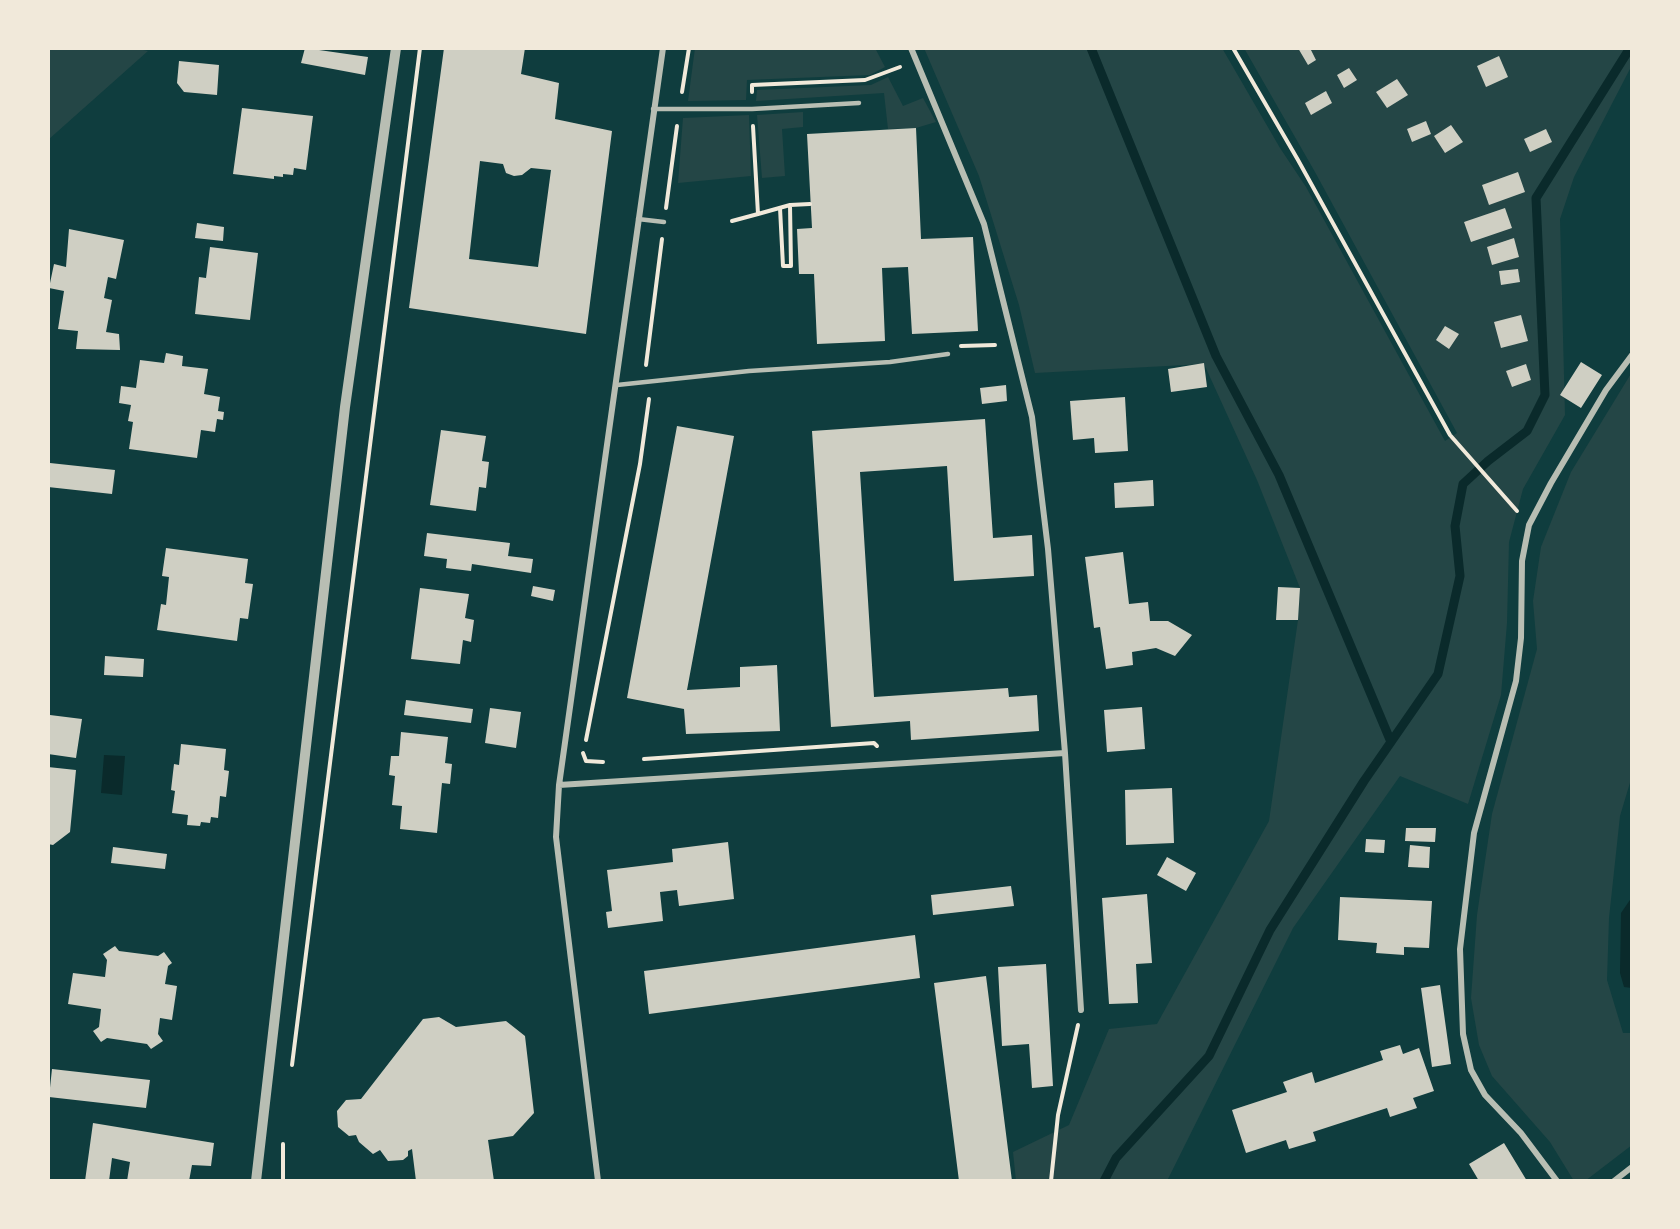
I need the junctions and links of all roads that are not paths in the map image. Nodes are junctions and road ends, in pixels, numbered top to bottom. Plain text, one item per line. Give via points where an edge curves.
1 (396, 48) edge
2 (663, 48) edge
3 (911, 48) edge
4 (859, 103) dead end
5 (653, 109) junction
6 (638, 219) junction
7 (664, 222) road end
8 (948, 354) road end
9 (1632, 355) edge
10 (617, 385) junction
11 (1065, 753) junction
12 (559, 785) junction
13 (1081, 1010) road end
14 (1632, 1167) edge
15 (256, 1181) edge
16 (598, 1181) edge
17 (1557, 1181) edge
18 (1614, 1181) edge

1 - 15 street via 345,407
2 - 5 street
3 - 11 street via 984,224 1032,417 1048,549
4 - 5 lane
5 - 6 street
6 - 7 lane
6 - 10 street
8 - 10 lane
9 - 17 street via 1606,390 1529,525 1522,561 1516,681 1474,832 1460,949 1463,1034 1472,1070 1485,1095 1521,1133
10 - 12 street
11 - 12 street
11 - 13 street
12 - 16 street via 556,837
14 - 18 street

